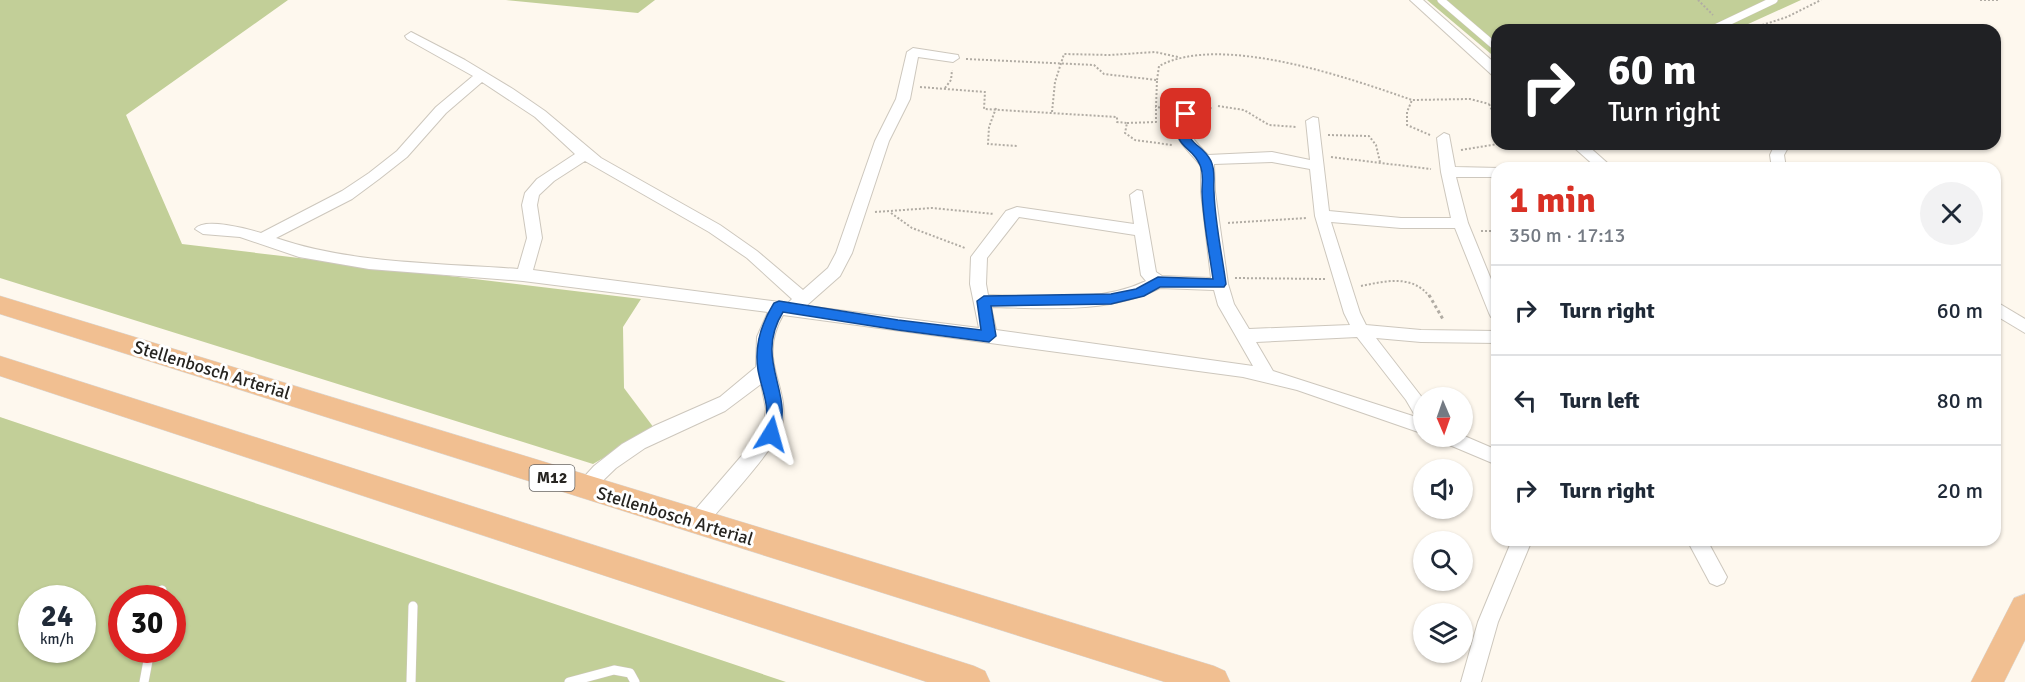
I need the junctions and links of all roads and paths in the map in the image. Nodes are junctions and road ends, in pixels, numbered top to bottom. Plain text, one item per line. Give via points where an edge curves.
1 (1416, 0) edge
2 (1441, 0) edge
3 (1698, 0) edge
4 (1774, 0) edge
5 (1821, 0) edge
6 (1980, 0) edge
7 (2000, 0) edge
8 (1722, 24) edge
9 (1725, 24) edge
10 (1765, 24) edge
11 (411, 36) dead end
12 (1491, 43) edge
13 (1178, 57) junction
14 (953, 58) junction
15 (1060, 63) junction
16 (1491, 67) edge
17 (482, 76) junction
18 (1157, 80) junction
19 (905, 86) junction
20 (945, 88) junction
21 (1412, 100) junction
22 (1489, 104) joint
23 (1156, 107) junction
24 (996, 108) junction
25 (1204, 108) joint
26 (1491, 108) edge
27 (1052, 112) junction
28 (1186, 114) junction
29 (1127, 123) junction
30 (1314, 128) junction
31 (1491, 144) edge
32 (1445, 145) junction
33 (1017, 146) dead end
34 (1189, 146) junction
35 (1585, 150) edge
36 (585, 154) junction
37 (1204, 160) junction
38 (1318, 161) junction
39 (1380, 162) junction
40 (1599, 162) edge
41 (1448, 172) junction
42 (1491, 172) edge
43 (1137, 195) dead end
44 (858, 212) junction
45 (891, 212) junction
46 (1017, 212) junction
47 (1322, 216) junction
48 (1460, 223) junction
49 (1211, 224) junction
50 (203, 229) dead end
51 (1142, 231) junction
52 (264, 238) junction
53 (982, 251) junction
54 (523, 275) junction
55 (1158, 282) junction
56 (1220, 284) junction
57 (1343, 285) junction
58 (1491, 298) edge
59 (984, 301) junction
60 (0, 305) edge
61 (791, 305) junction
62 (2001, 311) edge
63 (2025, 327) edge
64 (1361, 331) junction
65 (989, 336) junction
66 (1243, 336) junction
67 (1491, 337) edge
68 (1451, 338) junction
69 (0, 366) edge
70 (765, 368) junction
71 (1267, 375) junction
72 (1413, 396) edge
73 (1413, 423) edge
74 (1472, 447) edge
75 (1491, 455) edge
76 (583, 488) junction
77 (696, 523) junction
78 (1520, 546) edge
79 (1700, 546) edge
80 (1717, 578) dead end
81 (413, 606) dead end
82 (2025, 608) edge
83 (148, 663) edge
84 (144, 682) edge
85 (411, 682) edge
86 (569, 682) edge
87 (635, 682) edge
88 (974, 682) edge
89 (1214, 682) edge
90 (1471, 682) edge
91 (1987, 682) edge

1 - 16 street
2 - 12 lane
3 - 8 path
4 - 9 lane
5 - 10 path
6 - 7 path
11 - 17 street
13 - 15 path via 1140,51 1117,55 1064,54
13 - 18 path via 1159,66
13 - 21 path via 1272,61 1348,78
14 - 15 path
14 - 19 street via 913,52
14 - 20 path via 951,80
15 - 18 path via 1094,65 1104,74
15 - 27 path
17 - 36 street via 540,114
17 - 52 street via 374,176 347,195
18 - 23 path
19 - 20 path
19 - 44 street
20 - 24 path via 985,92 984,108
21 - 22 path via 1470,99
21 - 32 path via 1407,125
22 - 26 path
23 - 28 path
23 - 29 path via 1156,122
24 - 27 path
24 - 33 path via 988,144
25 - 28 street
25 - 30 path via 1244,110 1269,125
27 - 29 path via 1117,117 1117,122
28 - 34 street via 1180,126
29 - 34 path via 1125,134 1135,140
30 - 38 street
30 - 39 path via 1365,134 1376,145
31 - 32 path
32 - 41 street
34 - 37 street
35 - 40 street
36 - 54 street via 531,194 534,244
36 - 61 street via 756,256 776,272
37 - 38 street via 1272,157
37 - 49 street via 1209,172
38 - 39 path
38 - 47 street
39 - 41 path
41 - 42 street
41 - 48 street
43 - 51 street
44 - 45 path
44 - 61 street via 834,272
45 - 46 path via 932,208
45 - 53 path via 912,228 958,247
46 - 51 street
46 - 53 street
47 - 48 street
47 - 49 path
47 - 57 street
48 - 58 street
49 - 56 street
50 - 52 street
51 - 55 street via 1149,275
52 - 54 street via 299,252 369,263
53 - 59 street via 977,268
54 - 61 street
55 - 56 street
55 - 59 street via 1139,293 1111,299
56 - 57 path via 1244,277
56 - 66 street
57 - 64 street
57 - 68 path via 1413,282 1432,296
59 - 65 street
60 - 76 main road, Stellenbosch Arterial / M12
61 - 65 street via 898,325
61 - 70 street via 770,322 765,339
62 - 63 street
64 - 66 street
64 - 68 street
64 - 72 street
65 - 71 street
66 - 71 street
67 - 68 street
69 - 88 main road
70 - 76 street via 736,396 711,411 638,442
70 - 77 street via 775,402 776,419 771,434
71 - 73 street
74 - 75 street
76 - 77 main road, Stellenbosch Arterial / M12
77 - 89 main road, Stellenbosch Arterial / M12
78 - 90 street via 1488,622
79 - 80 street
81 - 85 lane
82 - 91 main road
83 - 84 lane
86 - 87 lane via 614,670 630,673

